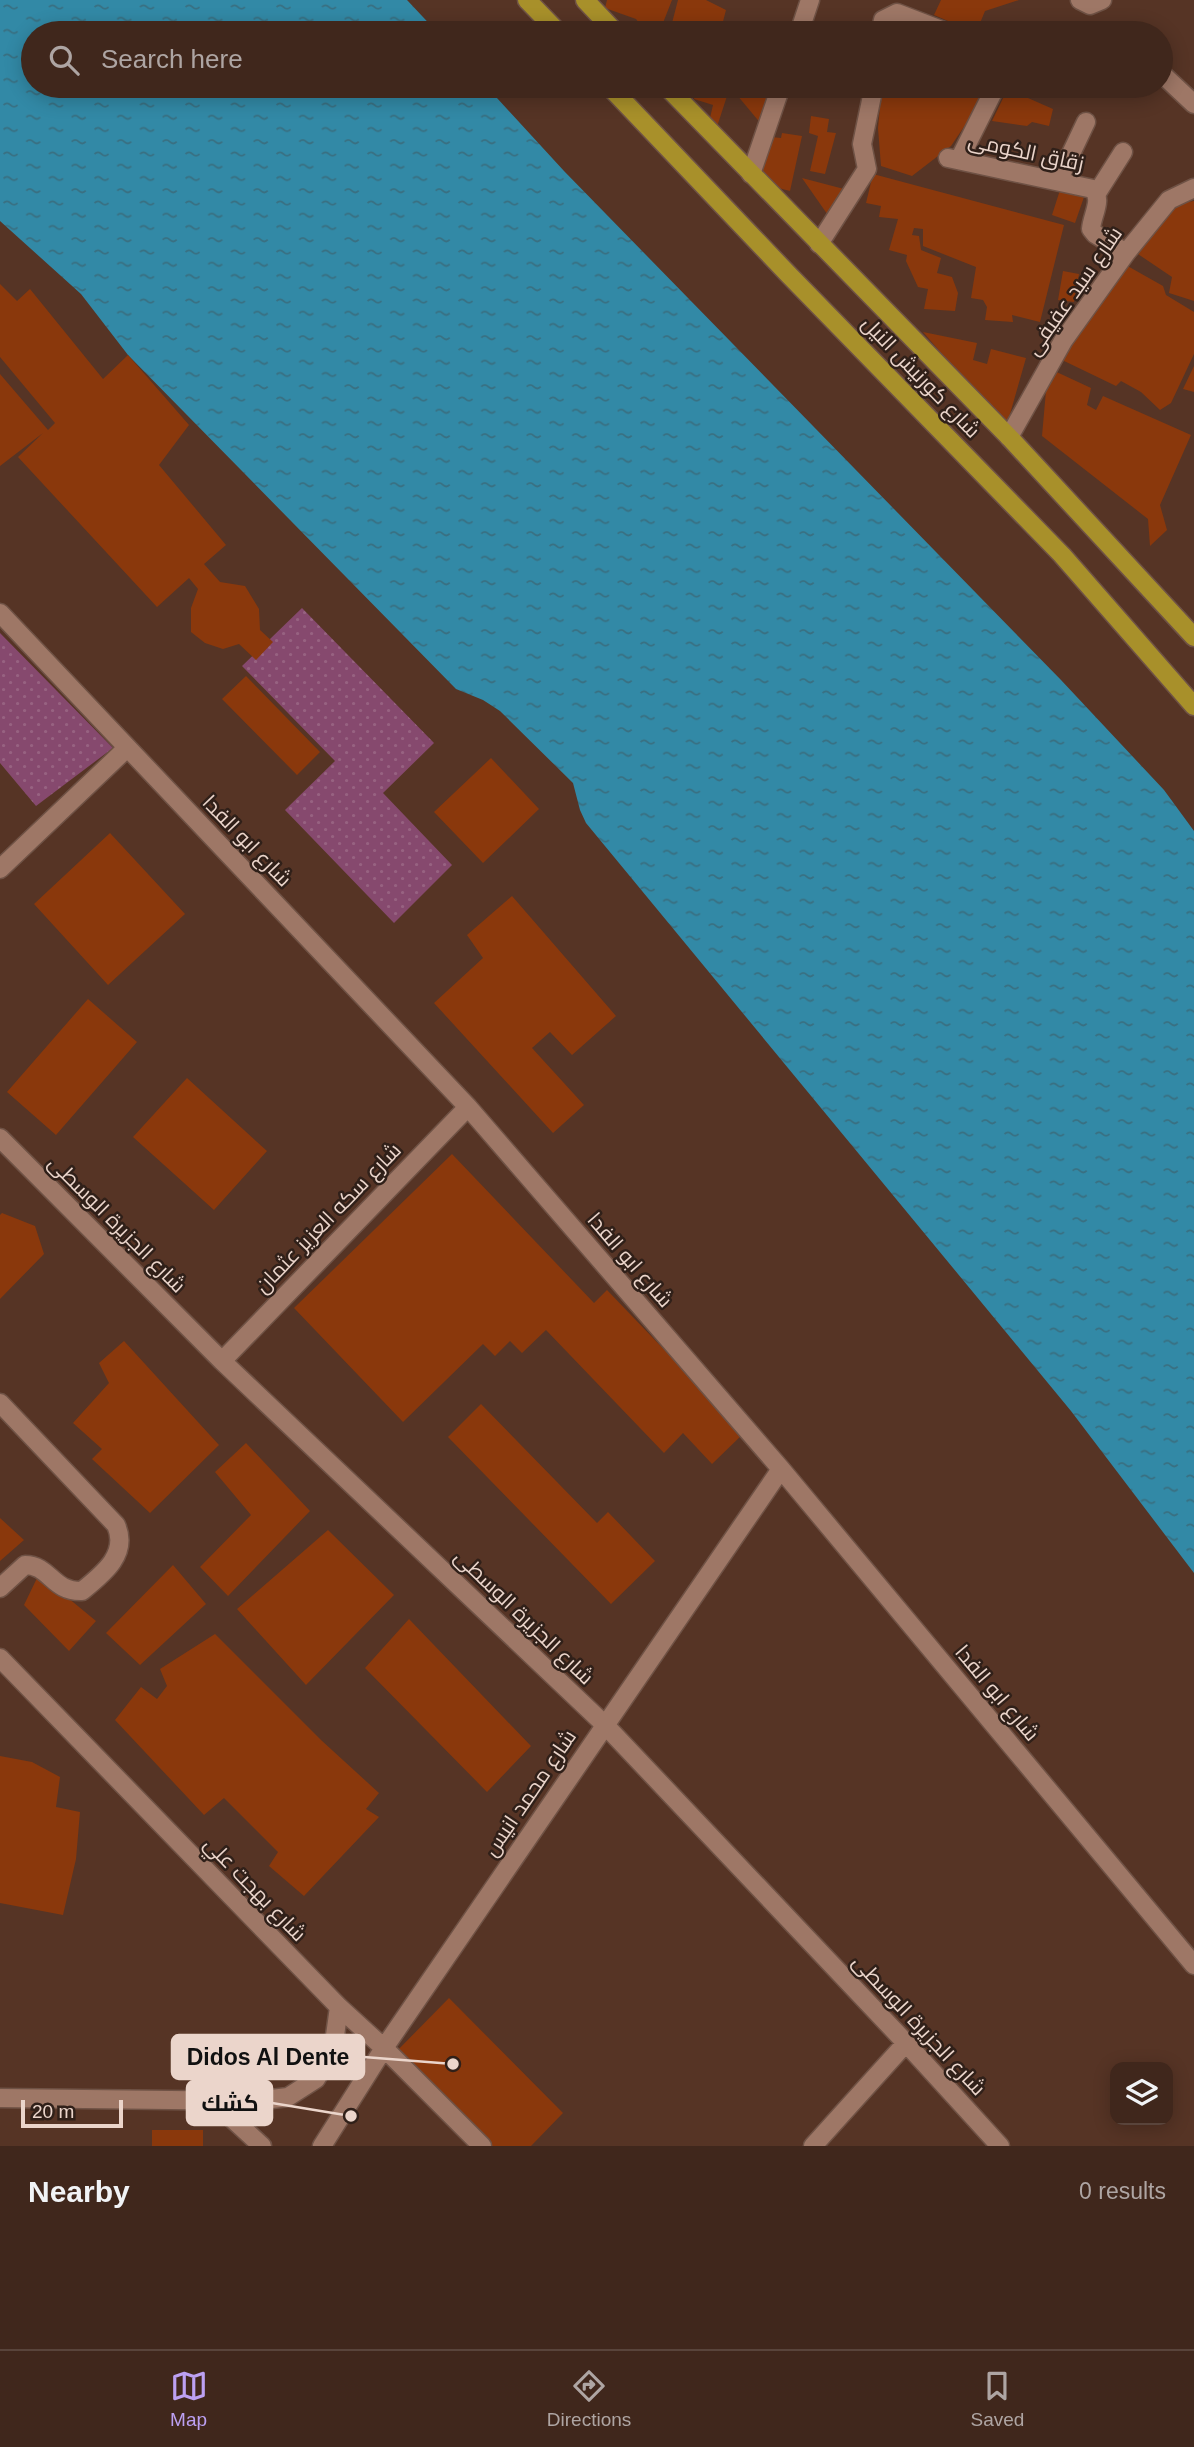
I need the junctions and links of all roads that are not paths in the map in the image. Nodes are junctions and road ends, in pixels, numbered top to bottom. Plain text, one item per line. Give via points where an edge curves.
1 (527, 0) edge
2 (585, 0) edge
3 (810, 0) edge
4 (1080, 0) edge
5 (1102, 0) edge
6 (547, 21) edge
7 (605, 21) edge
8 (803, 21) edge
9 (883, 21) edge
10 (918, 21) edge
11 (1173, 84) edge
12 (620, 98) edge
13 (678, 98) edge
14 (777, 98) edge
15 (872, 98) edge
16 (989, 98) edge
17 (1194, 104) edge
18 (1086, 122) dead end
19 (1123, 152) dead end
20 (751, 174) junction
21 (1058, 181) junction
22 (1194, 188) edge
23 (1097, 193) junction
24 (819, 244) junction
25 (1126, 253) junction
26 (1009, 437) junction
27 (0, 613) edge
28 (1194, 637) edge
29 (1194, 706) edge
30 (127, 748) junction
31 (0, 869) edge
32 (468, 1107) junction
33 (0, 1138) edge
34 (222, 1361) junction
35 (0, 1403) edge
36 (780, 1469) junction
37 (0, 1588) edge
38 (0, 1658) edge
39 (604, 1724) junction
40 (1194, 1965) edge
41 (338, 2007) junction
42 (906, 2043) junction
43 (384, 2048) junction
44 (0, 2098) edge
45 (212, 2100) junction
46 (262, 2146) edge
47 (323, 2146) edge
48 (482, 2146) edge
49 (813, 2146) edge
50 (1000, 2146) edge

1 - 6 main road
2 - 7 main road
3 - 8 street
4 - 5 street via 1090,5
9 - 10 street via 897,13
11 - 17 street
12 - 29 main road, شارع كورنيش النيل via 1062,555
13 - 20 main road, شارع كورنيش النيل
14 - 20 street
15 - 24 street via 862,144 867,169
16 - 21 street, زقاق الكومى via 954,159
18 - 21 street
19 - 23 street
20 - 24 main road, شارع كورنيش النيل
21 - 23 street, زقاق الكومى
22 - 25 street, شارع سيد عفيفى via 1169,200
23 - 25 street, زقاق الكومى via 1091,229
24 - 26 main road, شارع كورنيش النيل
25 - 26 street, شارع سيد عفيفى via 1063,341
26 - 28 main road, شارع كورنيش النيل
27 - 30 street, شارع ابو الفدا
30 - 31 street
30 - 32 street, شارع ابو الفدا
32 - 34 street, شارع سكه العزيز عثمان
32 - 36 street, شارع ابو الفدا
33 - 34 street, شارع الجزيرة الوسطى
34 - 39 street, شارع الجزيرة الوسطى
35 - 37 street via 116,1525 121,1536 113,1559 82,1591 69,1591 34,1565 25,1565
36 - 39 street, شارع محمد انيس
36 - 40 street, شارع ابو الفدا
38 - 41 street, شارع بهجت علي
39 - 42 street, شارع الجزيرة الوسطى
39 - 43 street, شارع محمد انيس
41 - 43 street, شارع بهجت علي
41 - 45 street via 333,2050 316,2079 288,2097
42 - 49 street
42 - 50 street, شارع الجزيرة الوسطى
43 - 47 street, شارع محمد انيس
43 - 48 street, شارع بهجت علي
44 - 45 street
45 - 46 street

